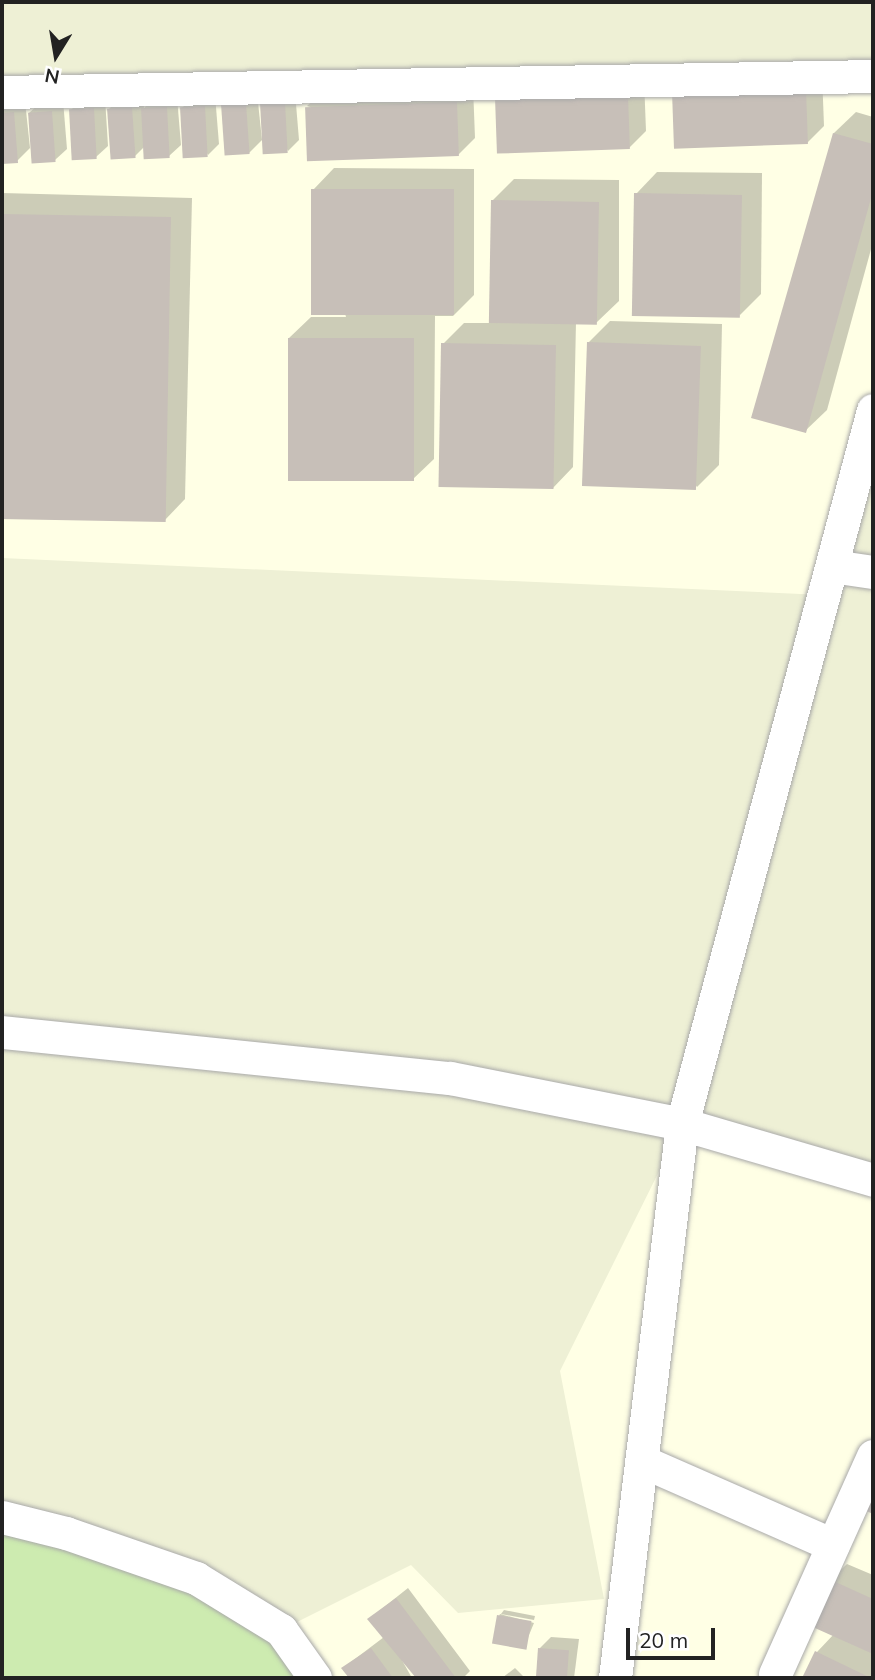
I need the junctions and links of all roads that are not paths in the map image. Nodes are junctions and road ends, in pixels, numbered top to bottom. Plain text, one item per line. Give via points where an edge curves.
1 (873, 76) edge
2 (2, 92) edge
3 (873, 410) edge
4 (832, 566) junction
5 (873, 572) edge
6 (2, 1032) edge
7 (682, 1124) junction
8 (873, 1180) edge
9 (873, 1456) edge
10 (644, 1462) junction
11 (2, 1517) edge
12 (833, 1545) junction
13 (775, 1674) dead end
14 (315, 1678) edge
15 (615, 1678) edge

1 - 2 street
3 - 4 street
4 - 5 street
4 - 7 street
6 - 7 street via 450,1078
7 - 8 street
7 - 10 street
9 - 12 street
10 - 12 street
10 - 15 street
11 - 14 street via 66,1532 196,1578 281,1630
12 - 13 street

